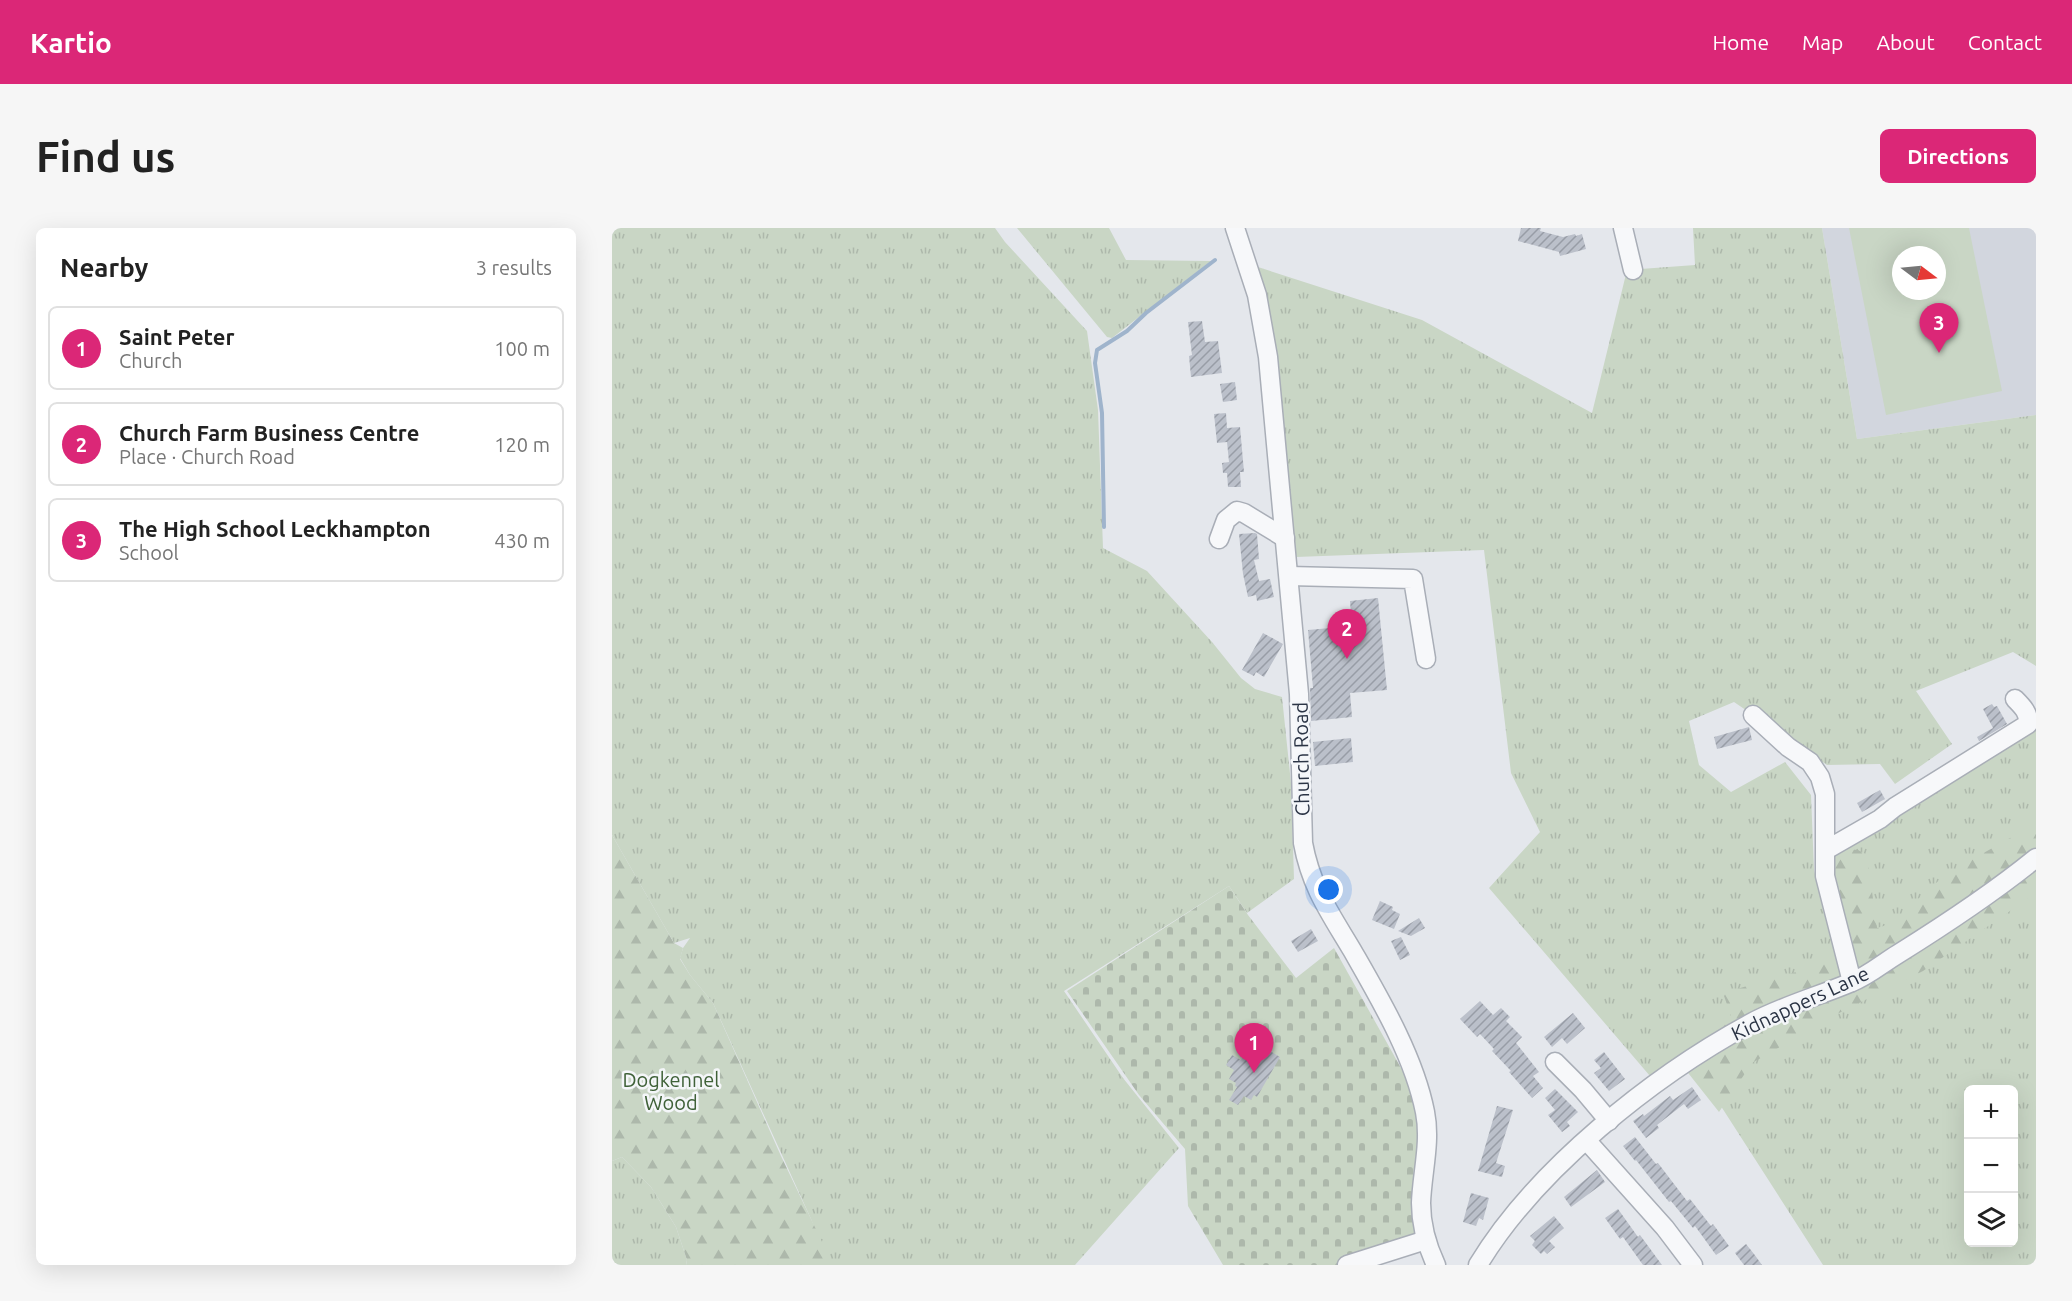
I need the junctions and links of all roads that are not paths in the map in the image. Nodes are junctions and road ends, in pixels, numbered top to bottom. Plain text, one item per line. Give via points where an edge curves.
1 (1235, 228) edge
2 (1623, 228) edge
3 (1633, 270) dead end
4 (1285, 538) junction
5 (1219, 539) dead end
6 (1289, 576) junction
7 (1426, 659) dead end
8 (2015, 699) dead end
9 (1753, 715) dead end
10 (1826, 850) junction
11 (2036, 858) edge
12 (1852, 982) junction
13 (1555, 1062) dead end
14 (1609, 1121) junction
15 (1587, 1141) junction
16 (1426, 1240) junction
17 (1347, 1265) edge
18 (1436, 1265) edge
19 (1478, 1265) edge
20 (1693, 1265) edge

1 - 4 street, Church Road via 1257,295 1268,357
2 - 3 street
4 - 5 street via 1237,511 1226,520
4 - 6 street, Church Road
6 - 7 street via 1413,579
6 - 16 street, Church Road via 1307,866 1315,888 1380,1000 1419,1089 1426,1122 1421,1204
8 - 10 street via 2024,708 2028,724
9 - 10 street via 1810,762 1820,777 1825,794
10 - 12 street via 1825,876
11 - 12 street, Kidnappers Lane via 2006,882
12 - 14 street, Kidnappers Lane via 1752,1022 1680,1065
13 - 14 street
14 - 15 street, Kidnappers Lane
15 - 19 street, Kidnappers Lane via 1550,1173 1493,1240
15 - 20 street
16 - 17 street
16 - 18 street, Church Road

